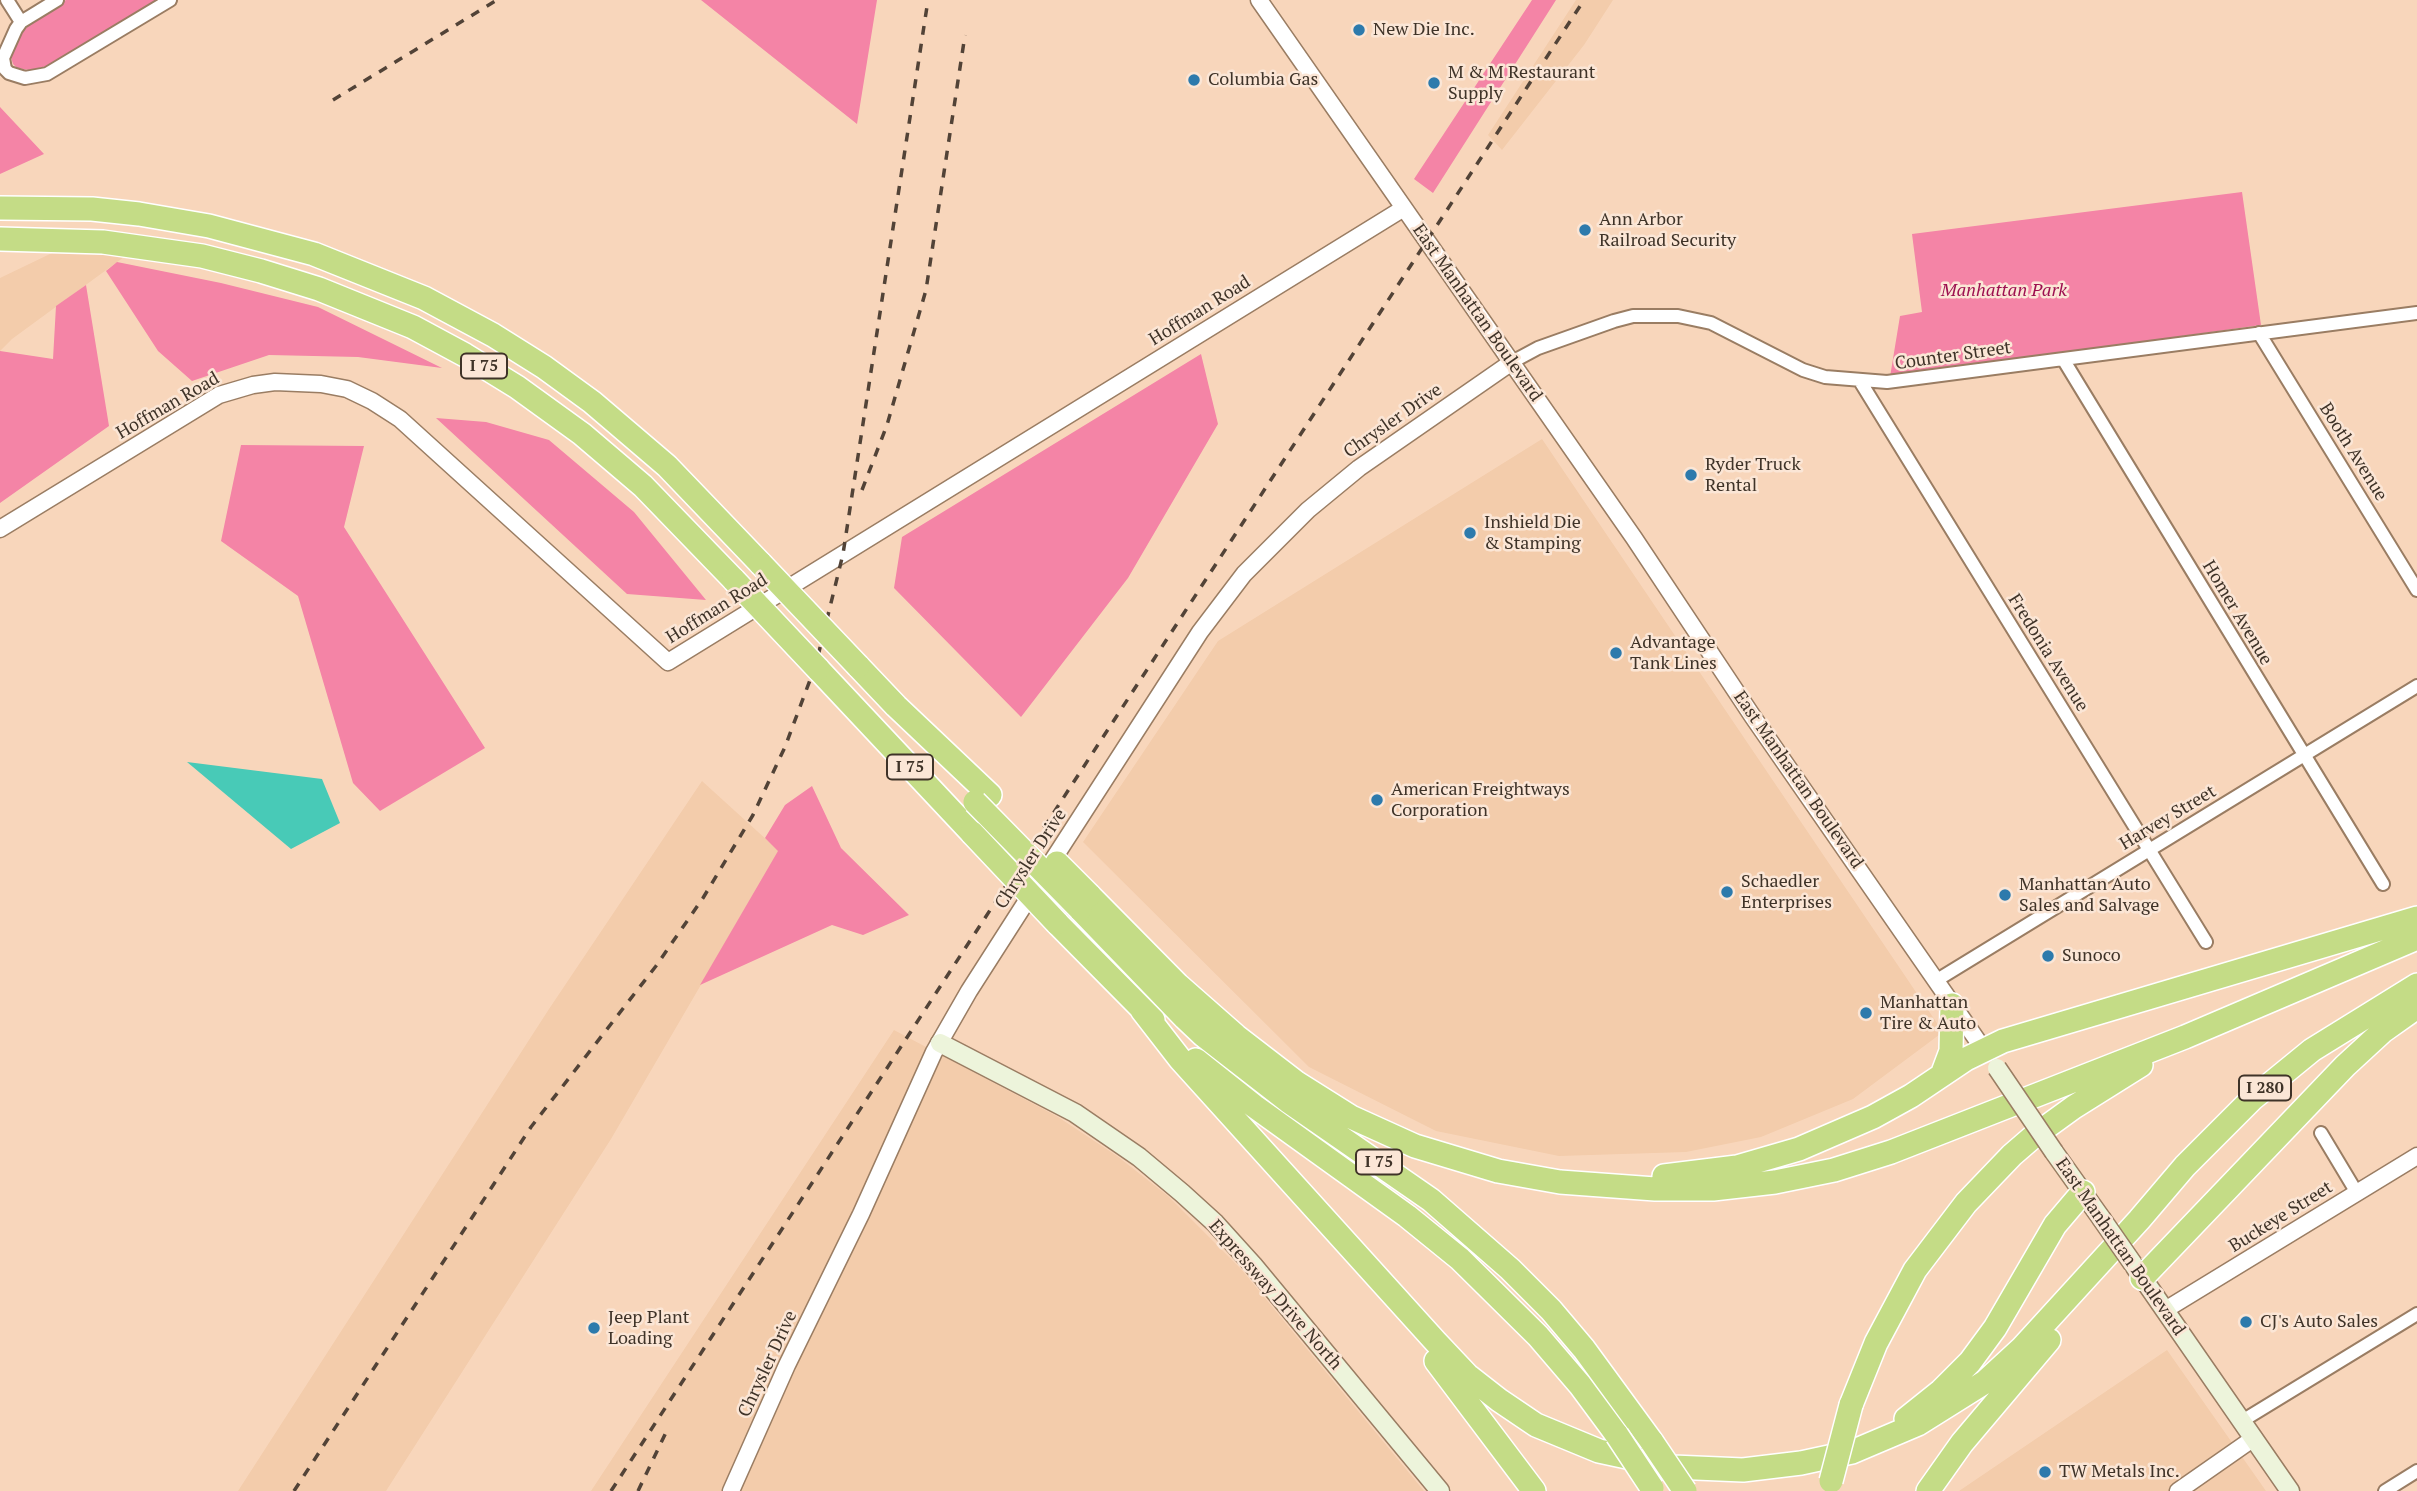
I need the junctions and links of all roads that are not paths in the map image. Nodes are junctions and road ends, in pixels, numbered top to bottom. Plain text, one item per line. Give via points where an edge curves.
1 (8, 0) edge
2 (57, 0) edge
3 (170, 0) edge
4 (1259, 0) edge
5 (21, 22) junction
6 (0, 208) edge
7 (1404, 208) junction
8 (7, 239) edge
9 (2417, 313) edge
10 (2259, 333) junction
11 (2063, 359) junction
12 (1512, 362) junction
13 (1860, 381) junction
14 (0, 529) edge
15 (2417, 590) edge
16 (2417, 686) edge
17 (2304, 756) junction
18 (2149, 850) junction
19 (2383, 884) dead end
20 (1085, 902) junction
21 (2417, 918) edge
22 (2417, 938) edge
23 (2206, 942) dead end
24 (1937, 980) junction
25 (2417, 985) edge
26 (1952, 1005) junction
27 (2417, 1007) edge
28 (1142, 1010) junction
29 (2185, 1037) junction
30 (940, 1042) junction
31 (1990, 1059) junction
32 (1942, 1075) junction
33 (1351, 1117) junction
34 (2320, 1133) dead end
35 (2417, 1156) edge
36 (2083, 1192) junction
37 (2357, 1193) junction
38 (2139, 1220) junction
39 (2138, 1271) junction
40 (1386, 1286) junction
41 (2165, 1310) junction
42 (2417, 1314) edge
43 (2242, 1422) junction
44 (2254, 1438) junction
45 (1875, 1443) junction
46 (2417, 1471) edge
47 (1830, 1486) edge
48 (1653, 1489) edge
49 (731, 1491) edge
50 (1440, 1491) edge
51 (1534, 1491) edge
52 (1685, 1491) edge
53 (1928, 1491) edge
54 (2178, 1491) edge
55 (2290, 1491) edge
56 (2385, 1491) edge

1 - 5 street
2 - 5 street
3 - 5 street via 36,77 15,76 5,69 5,49
4 - 7 street, East Manhattan Boulevard
6 - 20 highway, I 75, bridge via 139,214 275,242 406,290 494,335 622,426 681,480
7 - 12 street, East Manhattan Boulevard
7 - 14 street, Hoffman Road via 667,662 400,419 347,389 275,382 234,389
8 - 28 highway, I 75, bridge via 103,242 261,271 329,292 412,327 534,398 657,500
9 - 10 street, Counter Street
10 - 11 street, Counter Street
10 - 15 street, Booth Avenue
11 - 13 street, Counter Street via 1887,382
11 - 17 street, Homer Avenue
12 - 13 street, Counter Street via 1614,321 1633,316 1678,316 1712,323 1803,370
12 - 24 street, East Manhattan Boulevard
12 - 30 street, Chrysler Drive via 1359,468 1308,510 1244,574 1200,632 968,991
13 - 18 street, Fredonia Avenue
16 - 17 street, Harvey Street
17 - 18 street, Harvey Street
17 - 19 street, Homer Avenue
18 - 23 street, Fredonia Avenue
18 - 24 street, Harvey Street
20 - 33 highway via 1228,1030 1282,1073
20 - 52 highway, I 75, bridge via 1203,1035 1431,1200 1510,1269 1584,1349
21 - 31 highway via 2035,1031
22 - 29 highway
24 - 26 street, East Manhattan Boulevard
25 - 38 highway, I 280 via 2312,1050 2279,1076 2214,1135
26 - 31 street, East Manhattan Boulevard
26 - 32 highway via 1951,1051
27 - 39 highway via 2344,1066
28 - 40 highway via 1180,1059
28 - 48 highway, I 75, bridge via 1231,1088 1469,1266 1553,1353
29 - 33 highway via 1891,1152 1815,1175 1735,1188 1616,1187 1518,1176 1437,1154
29 - 47 highway, bridge via 2034,1136 1943,1231 1915,1270 1876,1343 1851,1405
30 - 49 street, Chrysler Drive
30 - 50 main road, Expressway Drive North via 1075,1113 1182,1193 1253,1265
31 - 32 highway
31 - 36 main road, East Manhattan Boulevard, bridge
32 - 33 highway via 1892,1107 1817,1142 1759,1161 1688,1174 1598,1176 1519,1166 1447,1149
34 - 37 street
35 - 37 street, Buckeye Street
36 - 39 main road, East Manhattan Boulevard, bridge
36 - 45 highway via 2055,1225 1970,1362
37 - 41 street, Buckeye Street
38 - 45 highway via 1985,1382 1939,1413
38 - 53 highway via 2096,1287 1962,1443
39 - 41 main road, East Manhattan Boulevard
40 - 45 highway via 1451,1359 1499,1400 1536,1425 1599,1451 1673,1467 1742,1470 1827,1458
40 - 51 highway via 1397,1313
41 - 43 main road, East Manhattan Boulevard
42 - 43 street
43 - 44 main road, East Manhattan Boulevard
44 - 54 street
44 - 55 main road, East Manhattan Boulevard
46 - 56 street

